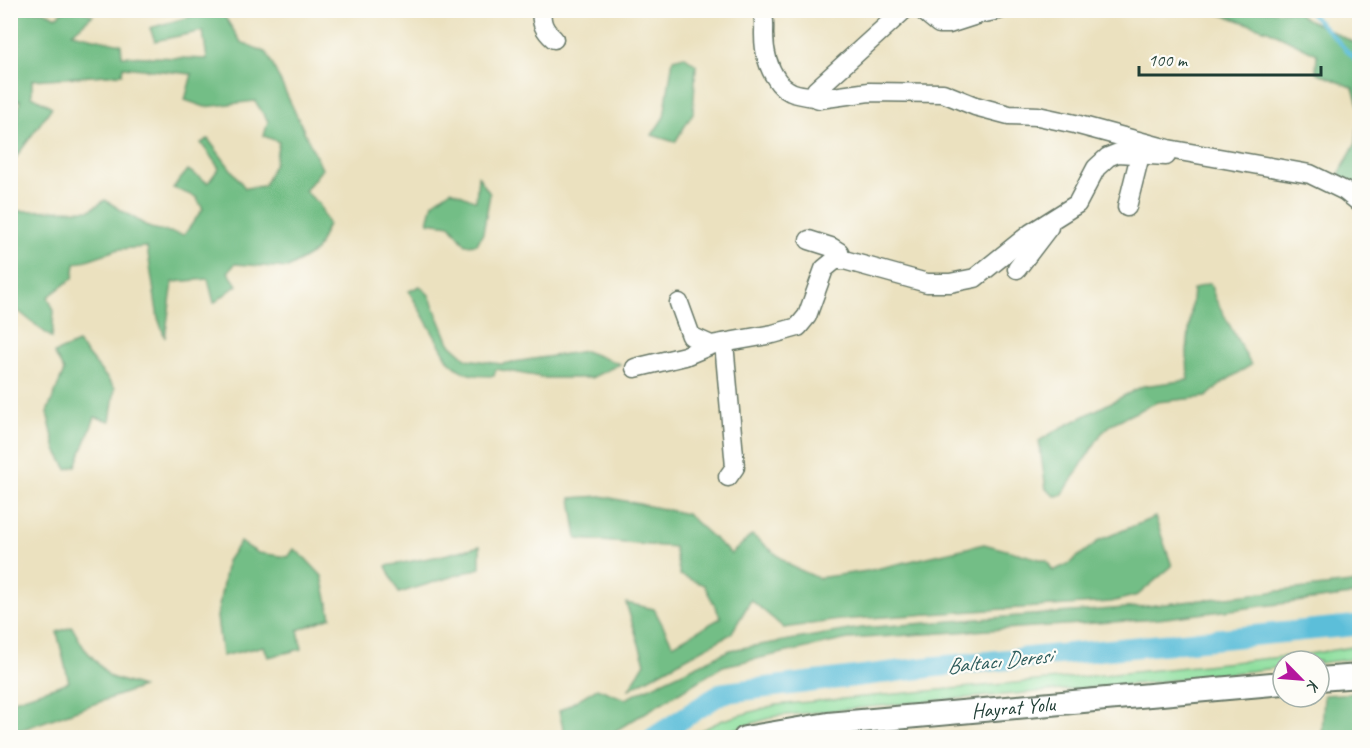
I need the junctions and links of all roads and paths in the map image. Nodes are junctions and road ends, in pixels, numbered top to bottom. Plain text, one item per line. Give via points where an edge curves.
1 (542, 10) edge
2 (762, 10) edge
3 (904, 10) edge
4 (922, 10) edge
5 (999, 10) edge
6 (554, 39) dead end
7 (813, 96) junction
8 (1140, 155) junction
9 (1231, 160) junction
10 (1359, 203) edge
11 (1126, 207) dead end
12 (1057, 216) junction
13 (809, 240) dead end
14 (840, 260) junction
15 (1017, 269) dead end
16 (679, 303) dead end
17 (718, 344) junction
18 (635, 368) dead end
19 (728, 477) dead end
20 (1359, 675) edge
21 (1331, 678) edge
22 (1271, 684) edge
23 (745, 738) edge

1 - 6 street via 542,25
2 - 7 street via 766,60 771,72 786,90
3 - 7 street
4 - 5 street via 939,24
7 - 9 street via 819,99 869,92 943,93 1009,115 1038,116 1168,149
8 - 9 street
8 - 11 street
8 - 12 street via 1118,153 1108,157 1096,168 1077,204
9 - 10 street via 1310,174 1345,191
12 - 14 street via 975,278 927,283
12 - 15 street
13 - 14 street via 831,247
14 - 17 street via 824,269 807,316 798,327
16 - 17 street via 691,336
17 - 18 street
17 - 19 street via 735,467
20 - 21 main road
22 - 23 main road, Hayrat Yolu via 828,724

